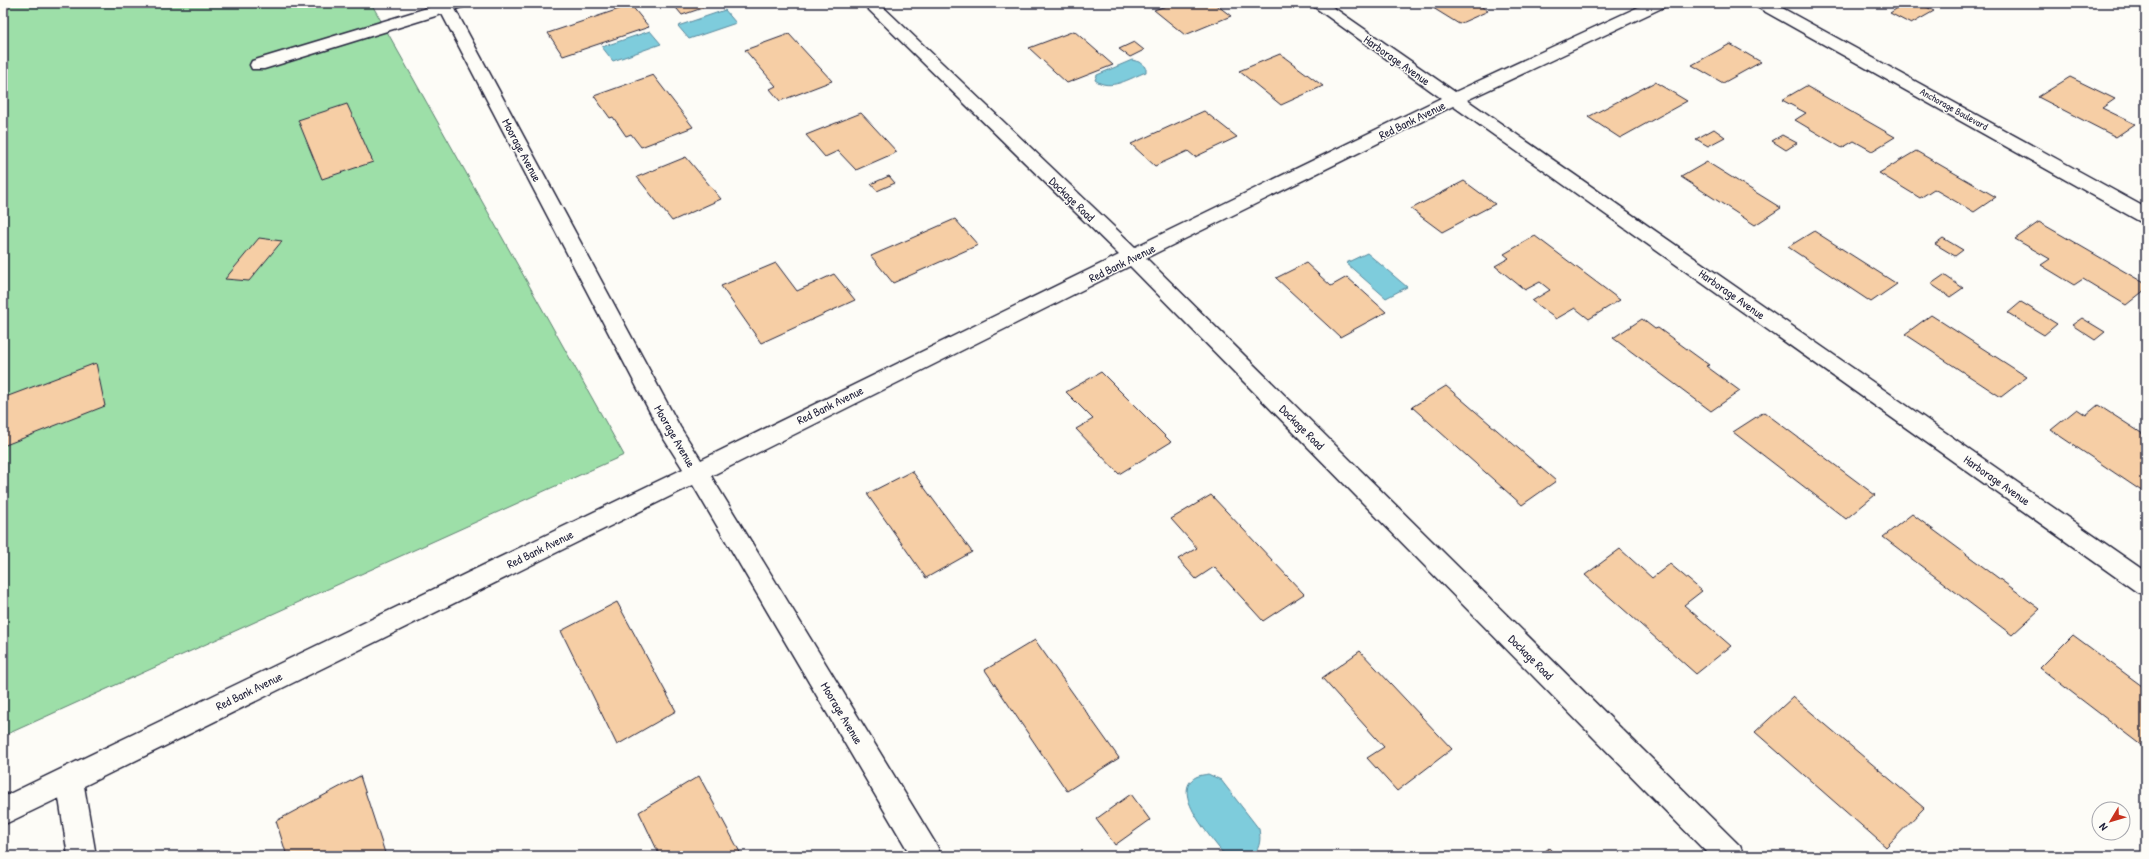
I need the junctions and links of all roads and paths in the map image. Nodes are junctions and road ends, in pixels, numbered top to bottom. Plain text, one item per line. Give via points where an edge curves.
1 (870, 3) edge
2 (1317, 3) edge
3 (1660, 3) edge
4 (1761, 3) edge
5 (451, 4) edge
6 (258, 65) dead end
7 (1454, 99) junction
8 (2146, 216) edge
9 (1133, 257) junction
10 (696, 473) junction
11 (2146, 585) edge
12 (69, 779) junction
13 (3, 811) edge
14 (82, 856) edge
15 (927, 856) edge
16 (1730, 856) edge

1 - 9 street, Dockage Road
2 - 7 street, Harborage Avenue
3 - 7 street, Red Bank Avenue
4 - 8 street, Anchorage Boulevard
5 - 6 street
5 - 10 street, Moorage Avenue via 672,433
7 - 9 street, Red Bank Avenue
7 - 11 street, Harborage Avenue
9 - 10 street, Red Bank Avenue
9 - 16 street, Dockage Road
10 - 12 street, Red Bank Avenue
10 - 15 street, Moorage Avenue via 722,512
12 - 13 street, Red Bank Avenue
12 - 14 street

